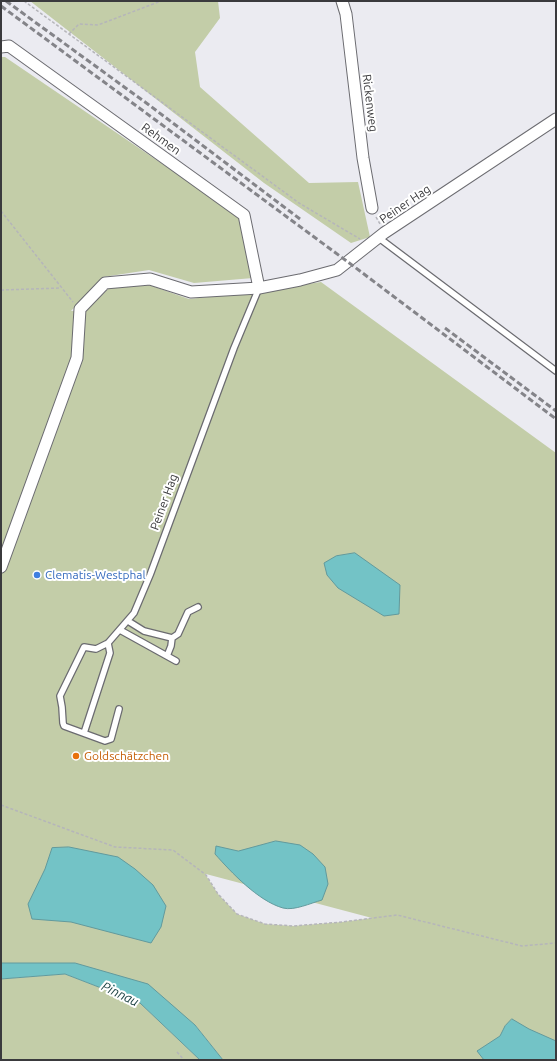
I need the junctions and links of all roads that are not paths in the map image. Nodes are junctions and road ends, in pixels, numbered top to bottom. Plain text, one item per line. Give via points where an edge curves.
1 (342, 1) edge
2 (1, 46) edge
3 (556, 119) edge
4 (372, 208) road end
5 (382, 235) junction
6 (259, 288) junction
7 (556, 371) edge
8 (1, 567) edge
9 (198, 607) dead end
10 (128, 621) junction
11 (120, 630) junction
12 (172, 638) junction
13 (108, 643) junction
14 (167, 656) junction
15 (176, 661) dead end
16 (119, 709) dead end
17 (84, 733) junction

1 - 4 street, Rickenweg via 346,14 363,158
2 - 6 street, Rehmen via 9,46 244,215
3 - 5 street, Peiner Hag
5 - 6 street, Peiner Hag via 337,270
5 - 7 lane
6 - 8 street, Peiner Hag via 191,292 150,279 105,283 80,310 77,358
6 - 10 lane, Peiner Hag via 234,348 150,576
9 - 12 lane via 188,612 178,634
10 - 11 lane, Peiner Hag
10 - 12 lane via 144,631
11 - 13 lane, Peiner Hag
11 - 14 lane
12 - 14 lane
13 - 17 lane via 110,653
13 - 17 lane via 96,648 84,647 60,696 64,726
14 - 15 lane
16 - 17 lane via 111,739 105,740

